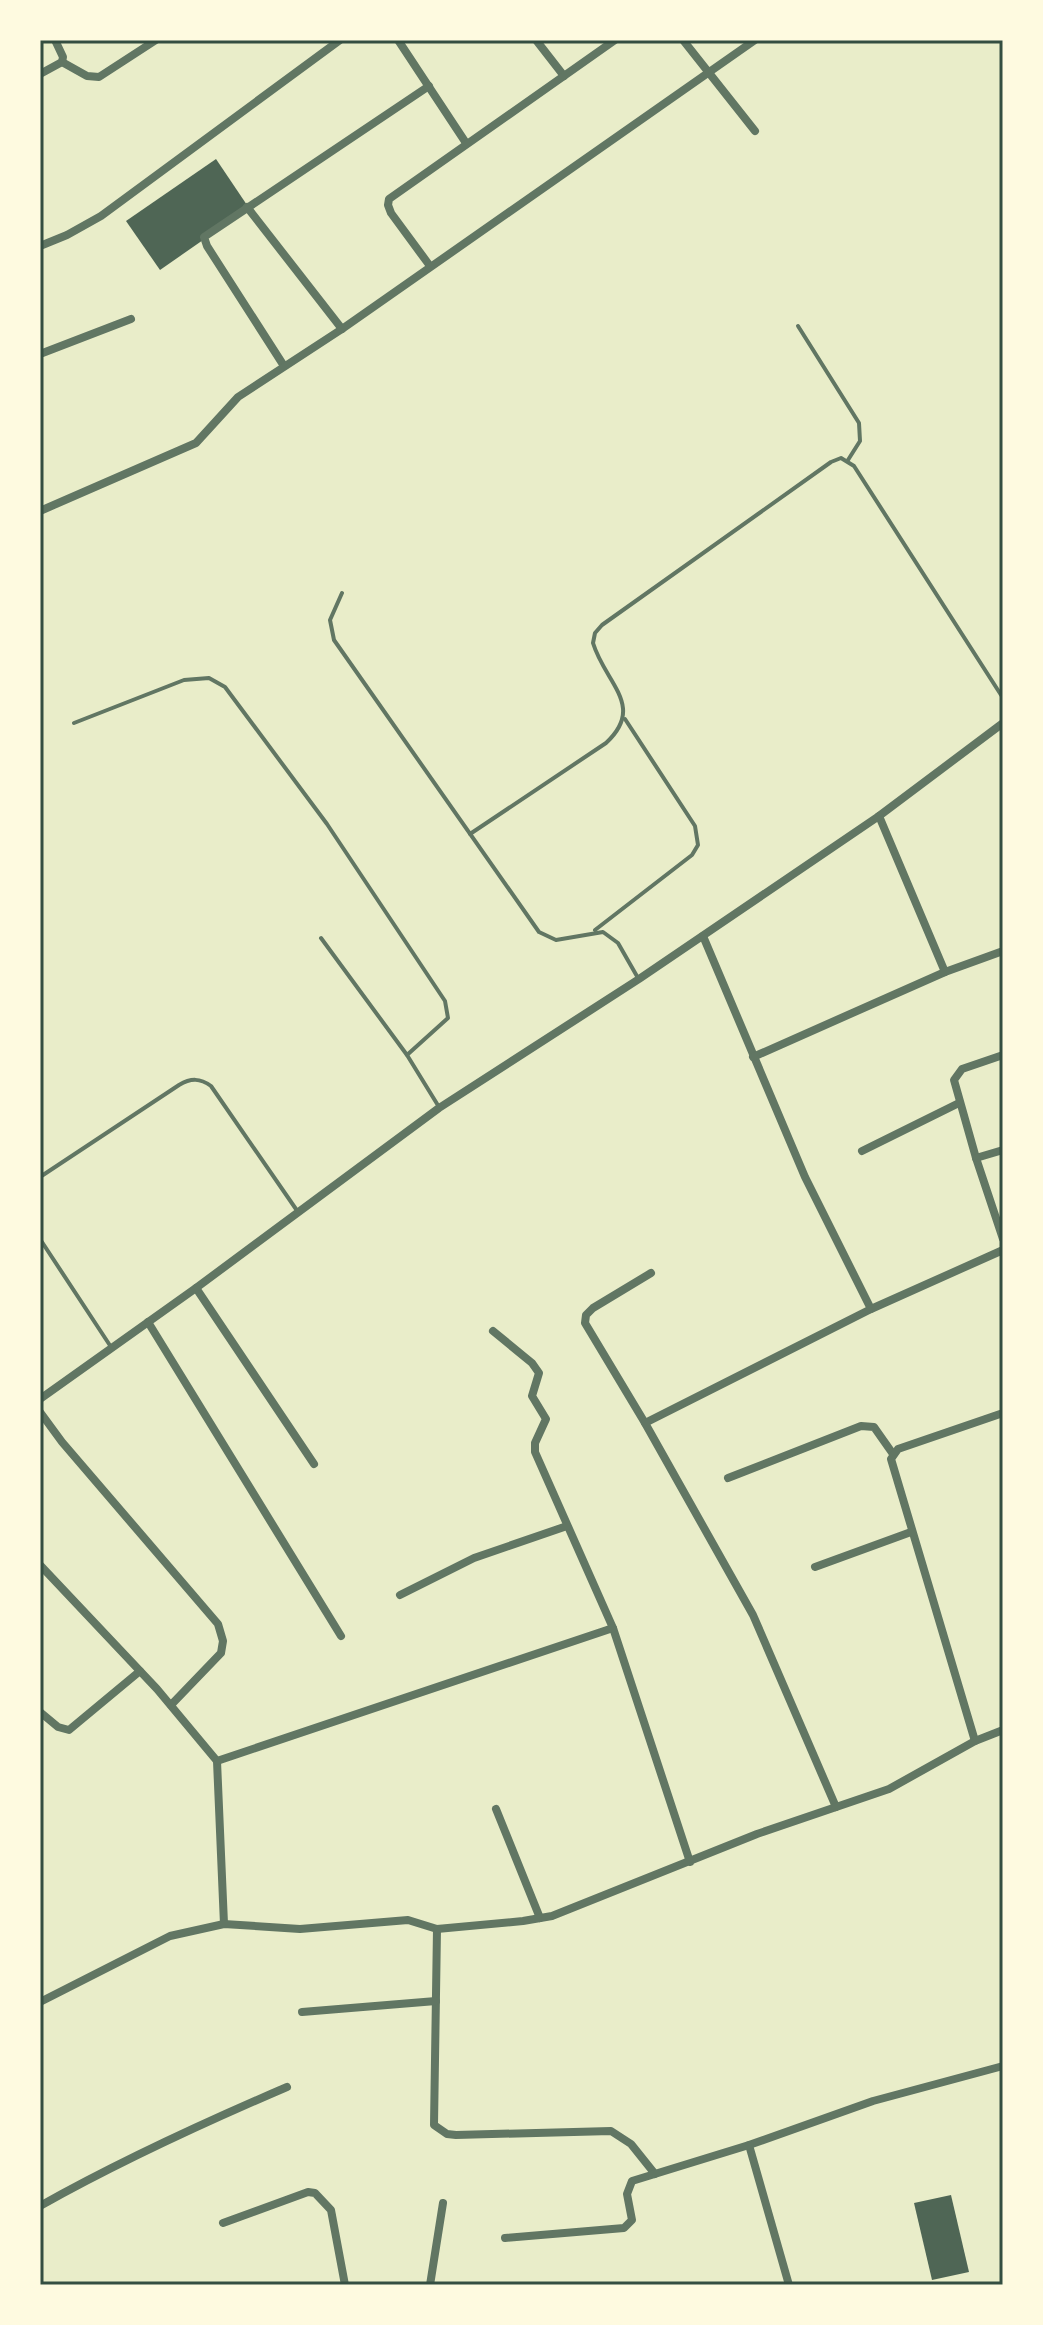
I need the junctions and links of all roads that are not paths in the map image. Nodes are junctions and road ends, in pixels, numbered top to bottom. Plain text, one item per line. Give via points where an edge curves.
1 (55, 40) edge
2 (156, 40) edge
3 (340, 40) edge
4 (398, 40) edge
5 (536, 40) edge
6 (615, 40) edge
7 (683, 40) edge
8 (755, 40) edge
9 (62, 62) junction
10 (709, 72) junction
11 (40, 74) edge
12 (564, 76) junction
13 (429, 86) junction
14 (755, 131) dead end
15 (466, 143) junction
16 (247, 207) junction
17 (40, 246) edge
18 (430, 266) junction
19 (131, 319) dead end
20 (798, 326) dead end
21 (342, 329) junction
22 (40, 354) edge
23 (284, 366) junction
24 (848, 460) junction
25 (40, 511) edge
26 (342, 593) dead end
27 (1003, 698) edge
28 (625, 719) junction
29 (74, 723) dead end
30 (1003, 723) edge
31 (879, 816) junction
32 (470, 834) junction
33 (593, 932) junction
34 (703, 936) junction
35 (321, 938) dead end
36 (1003, 951) edge
37 (945, 972) junction
38 (639, 979) junction
39 (407, 1055) junction
40 (1003, 1055) edge
41 (753, 1057) junction
42 (959, 1103) junction
43 (439, 1108) junction
44 (1003, 1150) edge
45 (862, 1151) dead end
46 (976, 1158) junction
47 (40, 1177) edge
48 (298, 1212) junction
49 (40, 1239) edge
50 (1003, 1239) edge
51 (1003, 1250) edge
52 (651, 1273) dead end
53 (196, 1288) junction
54 (871, 1309) junction
55 (148, 1322) junction
56 (493, 1331) dead end
57 (112, 1348) junction
58 (40, 1399) edge
59 (40, 1412) edge
60 (1003, 1413) edge
61 (645, 1423) junction
62 (893, 1454) junction
63 (314, 1464) dead end
64 (728, 1478) dead end
65 (567, 1526) junction
66 (911, 1532) junction
67 (40, 1565) edge
68 (815, 1567) dead end
69 (400, 1595) dead end
70 (613, 1628) junction
71 (341, 1636) dead end
72 (140, 1671) junction
73 (171, 1705) junction
74 (40, 1712) edge
75 (1003, 1730) edge
76 (975, 1741) junction
77 (217, 1761) junction
78 (836, 1807) junction
79 (496, 1809) dead end
80 (690, 1862) junction
81 (540, 1918) junction
82 (224, 1924) junction
83 (437, 1929) junction
84 (436, 2001) junction
85 (40, 2002) edge
86 (302, 2012) dead end
87 (1003, 2066) edge
88 (287, 2087) dead end
89 (749, 2145) junction
90 (655, 2174) junction
91 (443, 2203) dead end
92 (40, 2206) edge
93 (223, 2223) dead end
94 (505, 2238) dead end
95 (345, 2285) edge
96 (430, 2285) edge
97 (789, 2285) edge

1 - 9 street
2 - 9 street via 99,77
3 - 17 street via 101,216
4 - 13 street
5 - 12 street
6 - 12 street
7 - 10 street
8 - 10 street
9 - 11 street
10 - 14 street
10 - 18 street
12 - 15 street
13 - 15 street
13 - 16 street
15 - 18 street via 389,199 391,213
16 - 21 street
16 - 23 street via 207,234 205,241
18 - 21 street
19 - 22 street
20 - 24 lane via 859,423 860,441
21 - 23 street
23 - 25 street via 238,397 189,447
24 - 27 lane
24 - 28 lane via 831,462 595,633 593,643 621,698
26 - 32 lane via 330,620 334,640
28 - 32 lane via 606,743
28 - 33 lane via 695,826 698,845
29 - 39 lane via 184,680 209,678 225,687 327,824 445,1001 448,1018 443,1026
30 - 31 street
31 - 34 street
31 - 37 street
32 - 33 lane via 539,932 556,940
33 - 38 lane via 611,936
34 - 38 street
34 - 41 street
35 - 39 lane
36 - 37 street
37 - 41 street
38 - 43 street
39 - 43 lane
40 - 42 street via 957,1073
41 - 54 street
42 - 45 street
42 - 46 street
43 - 48 street
44 - 46 street
46 - 50 street
47 - 48 lane via 187,1080 197,1079 211,1086
48 - 53 street
49 - 57 lane
51 - 54 street
52 - 61 street via 593,1308 585,1323
53 - 55 street
53 - 63 street
54 - 61 street
55 - 57 street
55 - 71 street
56 - 65 street via 539,1373 532,1396 546,1419 535,1452
57 - 58 street
59 - 73 street via 222,1632 221,1653
60 - 62 street
61 - 78 street via 753,1615
62 - 64 street via 874,1427 861,1426
62 - 66 street
65 - 69 street via 474,1558
65 - 70 street
66 - 68 street
66 - 76 street
67 - 72 street
70 - 77 street
70 - 80 street
72 - 73 street
72 - 74 street via 69,1730
73 - 77 street
75 - 76 street
76 - 78 street via 900,1783
77 - 82 street
78 - 80 street
79 - 81 street
80 - 81 street
81 - 83 street
82 - 83 street via 300,1929 408,1920
82 - 85 street via 170,1936
83 - 84 street
84 - 86 street
84 - 90 street via 433,2117 439,2130 456,2135 611,2131 631,2144
87 - 89 street via 873,2101
88 - 92 street
89 - 90 street
89 - 97 street
90 - 94 street via 629,2183 632,2220 624,2228
91 - 96 street
93 - 95 street via 315,2193 331,2210

